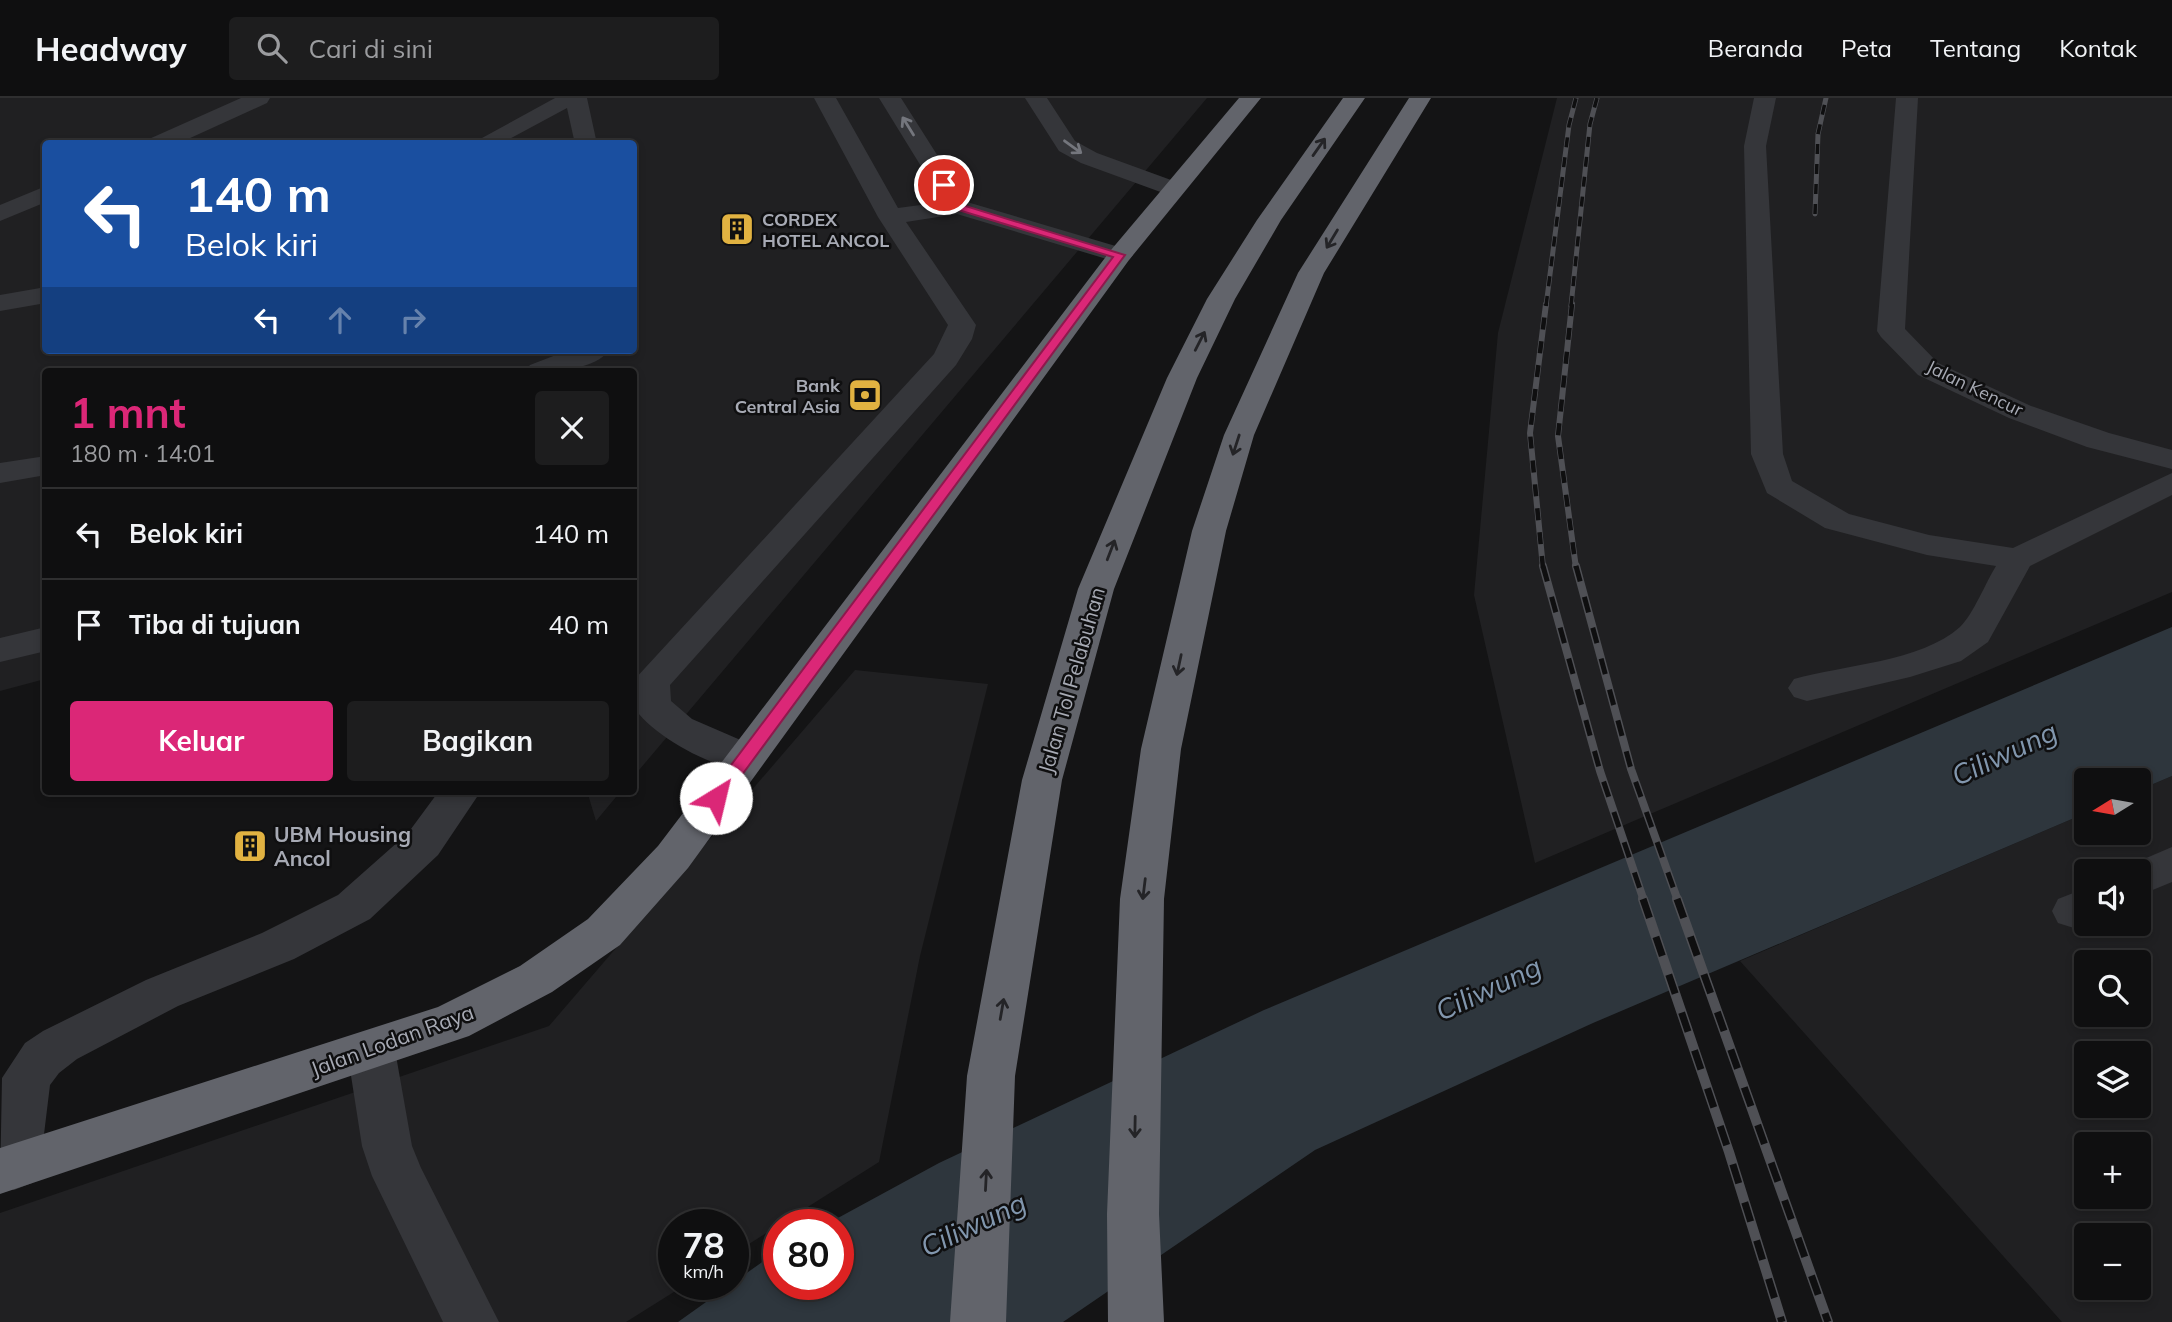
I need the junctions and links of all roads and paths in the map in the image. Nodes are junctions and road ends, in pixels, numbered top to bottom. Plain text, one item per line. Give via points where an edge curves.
1 (259, 98) edge
2 (573, 98) edge
3 (825, 98) edge
4 (890, 98) edge
5 (1036, 98) edge
6 (1250, 98) edge
7 (1354, 98) edge
8 (1420, 98) edge
9 (1765, 98) edge
10 (1908, 98) edge
11 (166, 140) edge
12 (490, 140) edge
13 (585, 140) edge
14 (1174, 190) junction
15 (42, 195) edge
16 (958, 207) junction
17 (0, 214) edge
18 (890, 217) junction
19 (1119, 255) junction
20 (42, 296) edge
21 (0, 303) edge
22 (585, 354) edge
23 (548, 368) edge
24 (2172, 460) edge
25 (42, 466) edge
26 (0, 473) edge
27 (2172, 482) edge
28 (2017, 559) junction
29 (42, 640) edge
30 (0, 650) edge
31 (1807, 688) dead end
32 (745, 758) junction
33 (458, 795) edge
34 (2172, 863) edge
35 (2151, 874) edge
36 (371, 1050) junction
37 (7, 1169) edge
38 (472, 1321) edge
39 (978, 1322) edge
40 (1136, 1322) edge

1 - 11 lane
2 - 12 lane
2 - 13 lane
3 - 18 lane
16 -> 4 lane
5 -> 14 lane via 1067,146
6 - 14 highway, Jalan Lodan Raya
39 -> 7 highway, Jalan Tol Pelabuhan via 991,1076 1042,780 1096,589 1182,378 1221,299 1269,220
8 -> 40 highway via 1311,273 1239,435 1209,531 1161,749 1142,899 1134,1188
9 - 28 lane via 1755,146 1767,454 1778,486 1837,520 1927,545
10 - 24 lane, Jalan Kencur via 1891,331 1928,369 2020,412
14 - 19 highway, Jalan Lodan Raya
15 - 17 lane
16 - 18 lane
16 - 19 lane
18 - 32 lane via 962,325 958,339 946,359 651,682 652,706 678,729
19 - 32 highway, Jalan Lodan Raya
20 - 21 lane
22 - 23 lane
25 - 26 lane
27 - 28 lane
28 - 31 lane via 1975,634 1948,652
29 - 30 lane
32 - 36 highway, Jalan Lodan Raya via 673,857 604,932 536,979 452,1022
33 - 37 lane via 423,844 354,907 278,946 162,993 42,1058 26,1078
34 - 35 lane
36 - 37 highway, Jalan Lodan Raya
36 - 38 lane via 387,1146 398,1176

